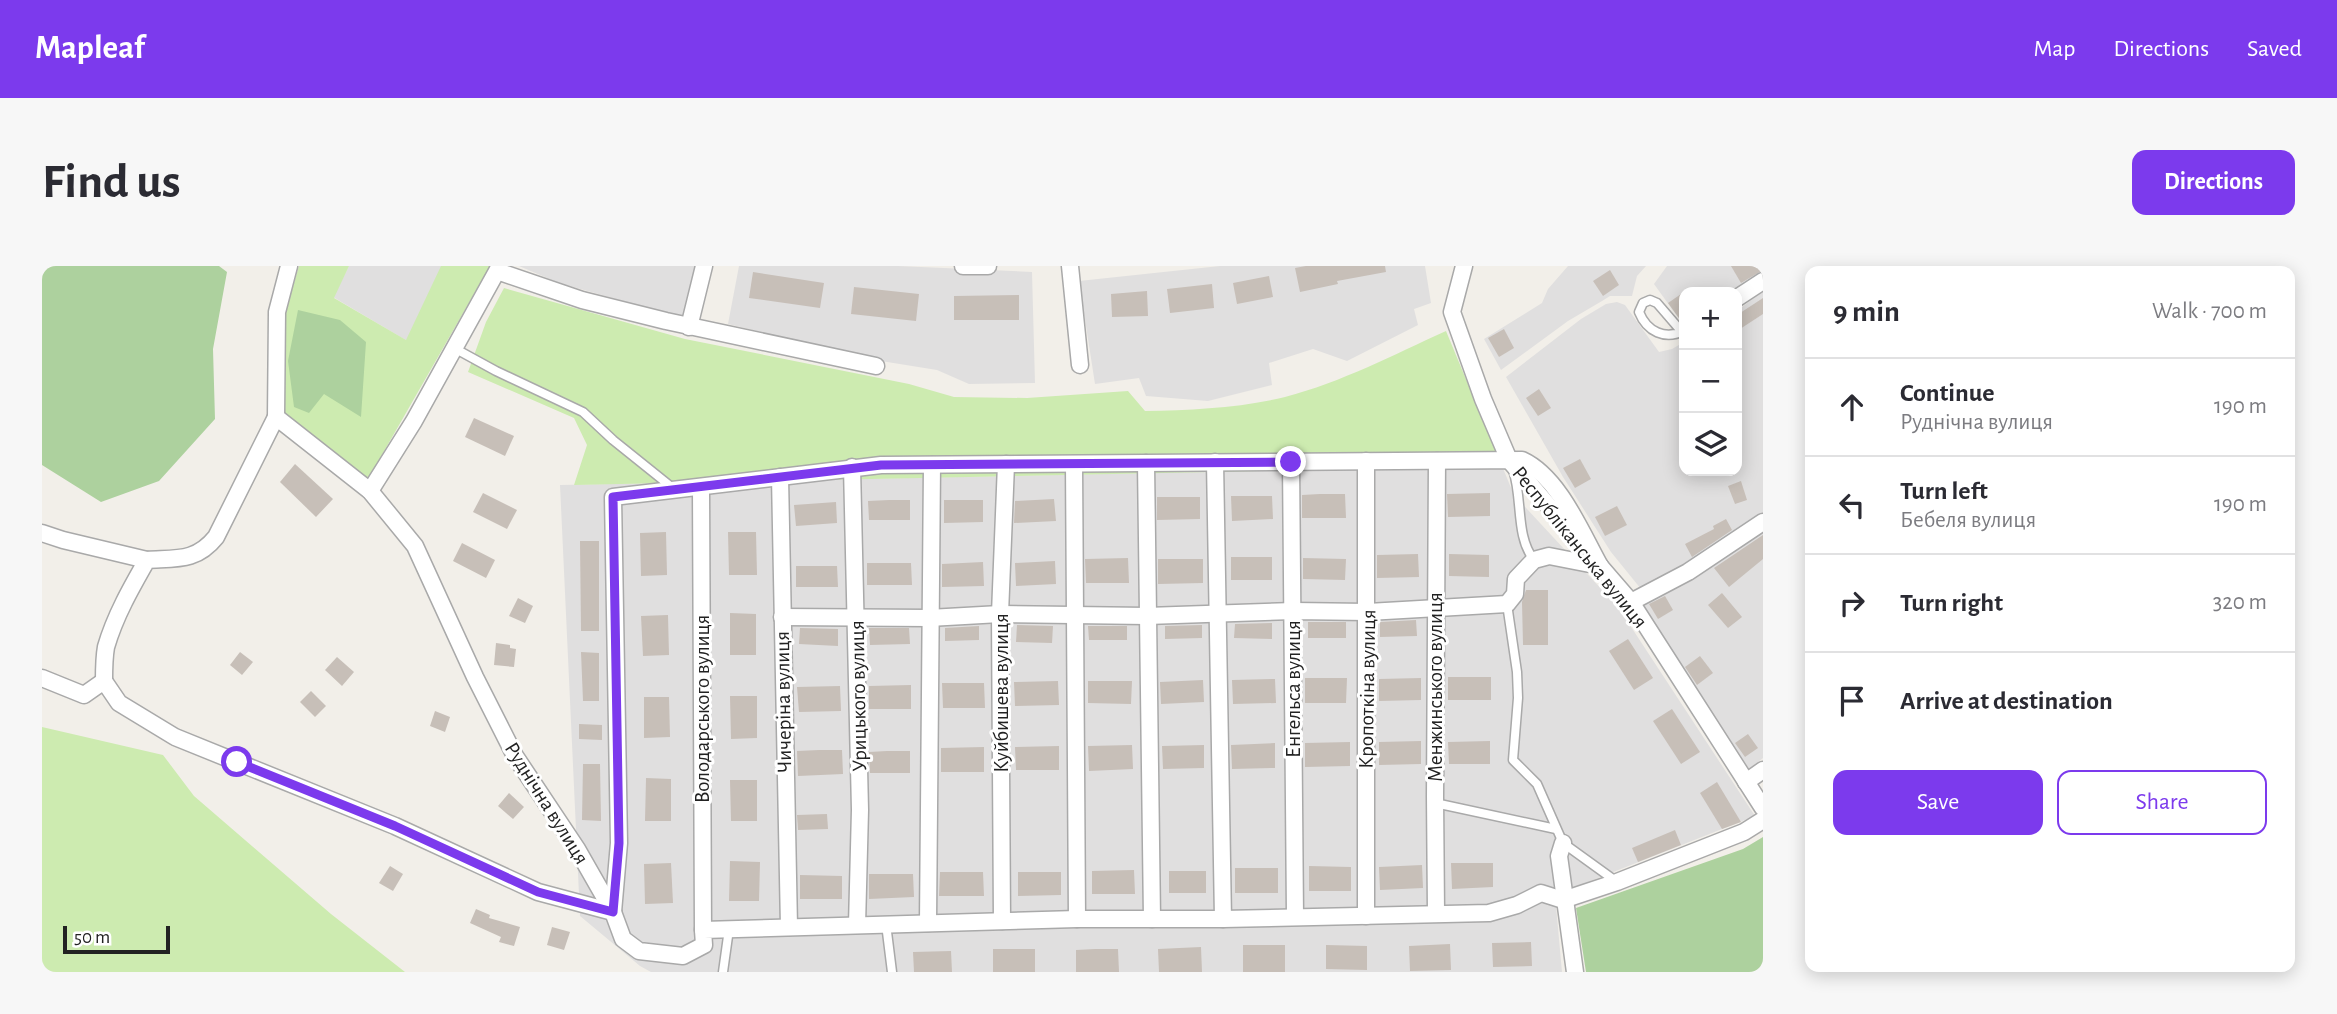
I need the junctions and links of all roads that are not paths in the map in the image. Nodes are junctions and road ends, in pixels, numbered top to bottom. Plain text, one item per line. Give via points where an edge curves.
1 (289, 266) edge
2 (704, 266) edge
3 (962, 266) edge
4 (988, 266) edge
5 (1070, 266) edge
6 (1464, 266) edge
7 (1763, 281) edge
8 (1742, 295) edge
9 (690, 327) junction
10 (1683, 332) edge
11 (454, 348) junction
12 (1080, 365) dead end
13 (876, 366) dead end
14 (276, 417) junction
15 (1509, 460) junction
16 (1366, 461) junction
17 (1437, 461) junction
18 (1215, 462) junction
19 (1291, 462) junction
20 (1146, 463) junction
21 (1006, 464) junction
22 (1074, 464) junction
23 (932, 465) junction
24 (852, 467) junction
25 (780, 477) junction
26 (701, 488) junction
27 (370, 491) junction
28 (677, 491) junction
29 (1763, 522) edge
30 (42, 533) edge
31 (147, 560) junction
32 (1534, 561) junction
33 (1600, 566) junction
34 (1630, 602) junction
35 (1507, 604) junction
36 (1435, 610) junction
37 (1293, 611) junction
38 (1368, 612) junction
39 (1219, 613) junction
40 (1000, 614) junction
41 (1074, 614) junction
42 (1147, 615) junction
43 (782, 617) junction
44 (856, 618) junction
45 (929, 618) junction
46 (42, 678) edge
47 (104, 681) junction
48 (1763, 770) edge
49 (1746, 782) junction
50 (1435, 803) junction
51 (1763, 808) edge
52 (1763, 820) edge
53 (1560, 836) junction
54 (1617, 882) junction
55 (1563, 900) junction
56 (613, 912) junction
57 (1436, 913) junction
58 (1295, 916) junction
59 (1366, 916) junction
60 (1077, 919) junction
61 (1152, 919) junction
62 (1223, 919) junction
63 (1002, 921) junction
64 (928, 923) junction
65 (886, 924) junction
66 (857, 925) junction
67 (789, 927) junction
68 (729, 929) junction
69 (703, 930) junction
70 (723, 972) edge
71 (891, 972) edge
72 (1575, 972) edge

1 - 14 street via 277,312
2 - 9 street
3 - 4 street
5 - 12 street
6 - 15 street, Республіканська вулиця via 1451,312
7 - 8 street
9 - 11 street via 582,300 497,271
9 - 13 street
10 - 10 lane via 1674,336 1653,331 1639,312 1643,303 1657,303
11 - 27 street
11 - 28 lane via 583,412
14 - 27 street, Руднічна вулиця
14 - 31 street via 206,550 183,558
15 - 17 street
15 - 32 lane via 1528,553
15 - 33 street, Республіканська вулиця
16 - 17 street
16 - 19 street
16 - 38 street, Кропоткіна вулиця
17 - 36 street, Менжинського вулиця
18 - 19 street
18 - 20 street
18 - 39 street
19 - 37 street, Енгельса вулиця
20 - 22 street
20 - 42 street
21 - 22 street
21 - 23 street
21 - 40 street, Куйбишева вулиця
22 - 41 street
23 - 24 street
23 - 45 street
24 - 25 street
24 - 44 street, Урицького вулиця
25 - 26 street
25 - 43 street, Чичеріна вулиця
26 - 28 street
26 - 69 street, Володарського вулиця
27 - 56 street, Руднічна вулиця via 415,546 515,756
28 - 56 street via 613,497 619,843
29 - 34 street via 1688,572
30 - 31 street
31 - 47 street via 115,622 106,649
32 - 33 street via 1549,556
32 - 35 street via 1516,579 1515,594
33 - 34 street, Республіканська вулиця
34 - 49 street, Республіканська вулиця
35 - 36 street
35 - 53 lane via 1518,698 1513,760 1537,784
36 - 38 street
36 - 50 street, Менжинського вулиця
37 - 38 street
37 - 39 street
37 - 58 street, Енгельса вулиця
38 - 59 street, Кропоткіна вулиця
39 - 42 street
39 - 62 street
40 - 41 street
40 - 45 street
40 - 63 street, Куйбишева вулиця
41 - 42 street
41 - 60 street
42 - 61 street
43 - 44 street
43 - 67 street, Чичеріна вулиця
44 - 45 street
44 - 66 street, Урицького вулиця
45 - 64 street
46 - 47 street via 84,695
47 - 56 street via 119,703 175,737 370,816 538,892
48 - 49 street
49 - 51 street, Республіканська вулиця
50 - 53 lane
50 - 57 street, Менжинського вулиця
52 - 54 street via 1744,832
53 - 54 lane
53 - 55 street
54 - 55 street
55 - 57 street via 1541,893 1489,913
55 - 72 street
56 - 69 street, Руднічна вулиця via 623,940 639,951 682,956 704,945
57 - 59 street
58 - 59 street
58 - 62 street
60 - 61 street
60 - 63 street
61 - 62 street
63 - 64 street
64 - 65 street
65 - 66 street
65 - 71 lane
66 - 67 street
67 - 68 street
68 - 69 street
68 - 70 lane

